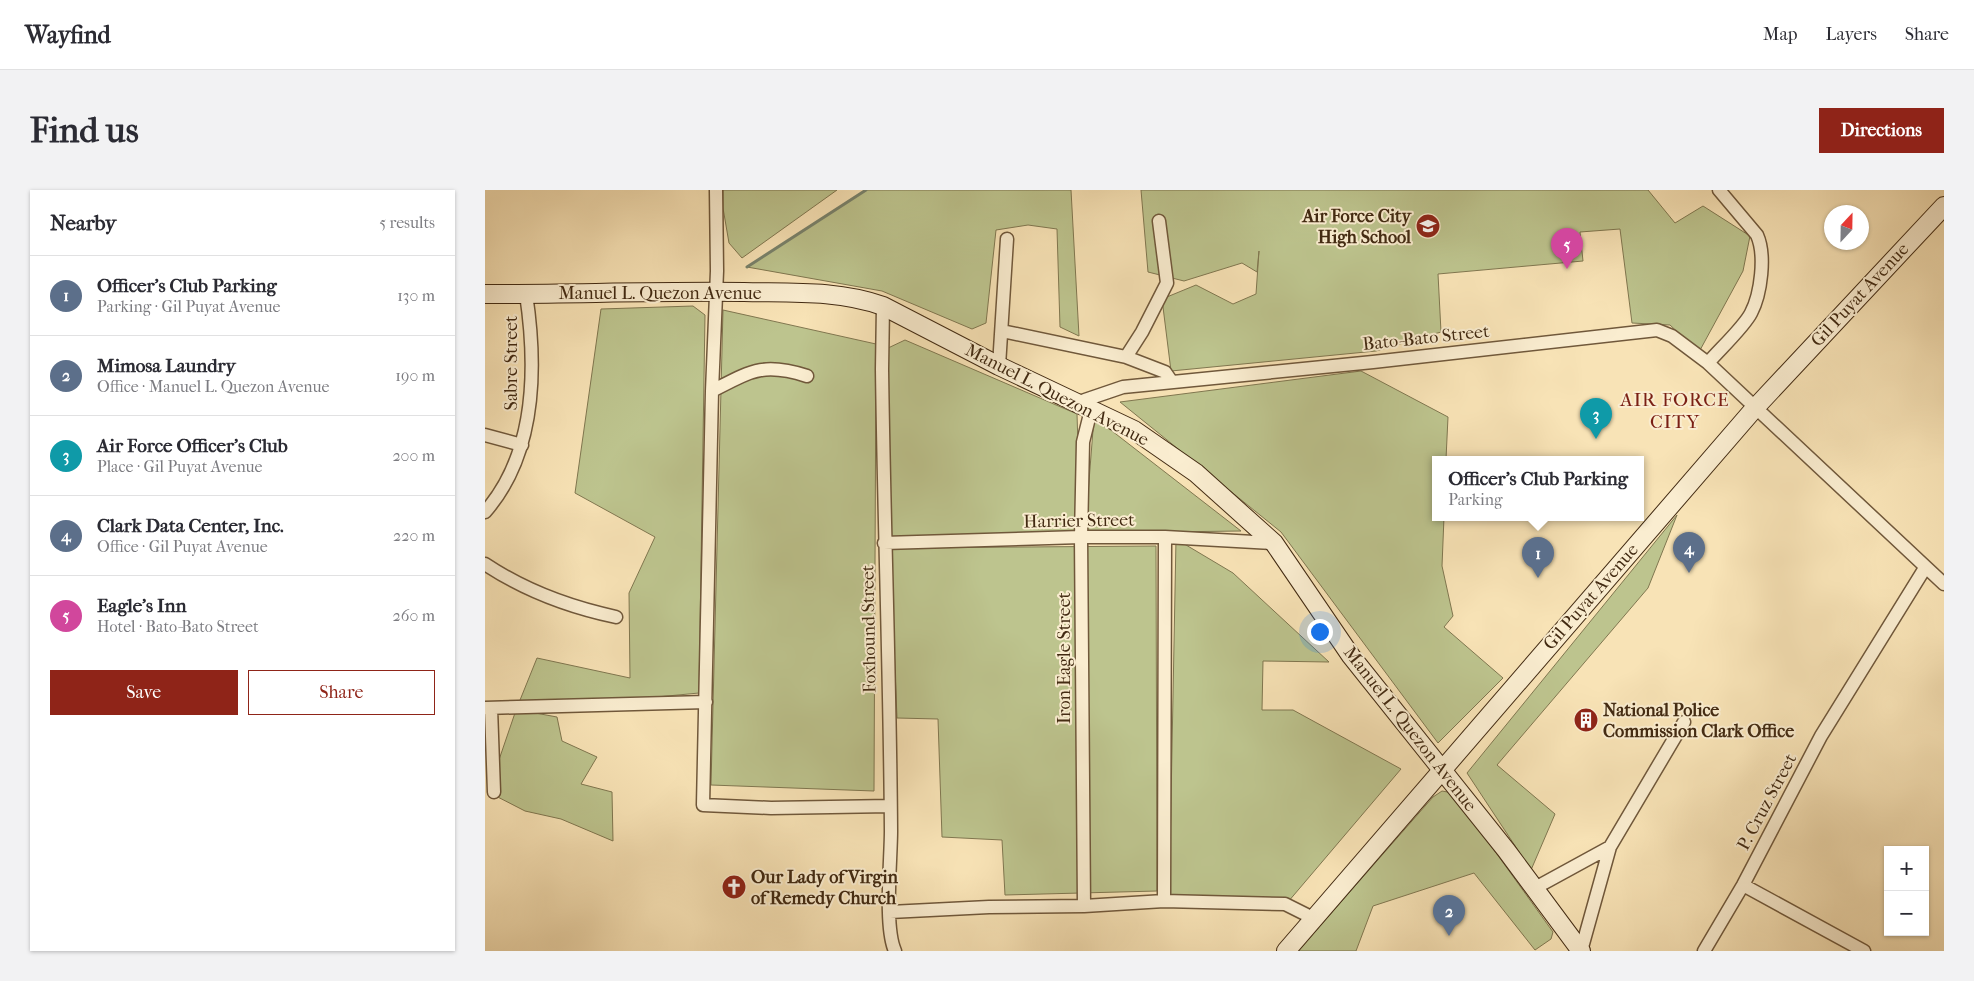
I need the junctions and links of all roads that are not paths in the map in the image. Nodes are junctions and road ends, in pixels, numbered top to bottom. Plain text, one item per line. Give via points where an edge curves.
1 (716, 190) edge
2 (1719, 190) edge
3 (1944, 206) edge
4 (1159, 221) dead end
5 (1007, 239) dead end
6 (717, 292) junction
7 (485, 294) edge
8 (526, 294) junction
9 (883, 306) junction
10 (1002, 331) junction
11 (1125, 357) junction
12 (1708, 363) junction
13 (999, 366) junction
14 (807, 376) dead end
15 (1172, 382) junction
16 (712, 391) junction
17 (1083, 407) junction
18 (1754, 409) junction
19 (485, 435) edge
20 (522, 446) junction
21 (485, 512) edge
22 (1081, 537) junction
23 (1165, 537) junction
24 (884, 543) junction
25 (1274, 543) junction
26 (485, 564) edge
27 (1925, 568) junction
28 (1944, 584) edge
29 (616, 617) dead end
30 (706, 702) junction
31 (488, 708) edge
32 (1684, 722) dead end
33 (1443, 770) junction
34 (494, 792) dead end
35 (890, 806) junction
36 (1610, 847) junction
37 (1743, 884) junction
38 (1535, 888) junction
39 (1164, 901) junction
40 (1084, 906) junction
41 (890, 912) junction
42 (1315, 919) junction
43 (895, 951) edge
44 (1286, 951) edge
45 (1581, 951) edge
46 (1704, 951) edge
47 (1865, 951) edge

1 - 6 street
2 - 12 street via 1757,235 1763,262 1751,314
3 - 18 street, Gil Puyat Avenue
4 - 11 street via 1167,283
5 - 10 street
6 - 8 street, Manuel L. Quezon Avenue
6 - 9 street, Manuel L. Quezon Avenue via 833,294
6 - 16 street
7 - 8 street, Manuel L. Quezon Avenue
8 - 20 street, Sabre Street via 531,338 530,410
9 - 13 street, Manuel L. Quezon Avenue
9 - 24 street, Foxhound Street
10 - 11 street
10 - 13 street
11 - 15 street via 1165,372
12 - 15 street, Bato-Bato Street via 1671,336 1657,330
12 - 18 street, Bato-Bato Street
13 - 17 street, Manuel L. Quezon Avenue
14 - 16 street via 774,368 755,369
15 - 17 street, Bato-Bato Street via 1123,387
16 - 30 street
17 - 22 street, Iron Eagle Street
17 - 25 street, Manuel L. Quezon Avenue via 1134,430 1196,473
18 - 27 street, Bato-Bato Street
18 - 33 street, Gil Puyat Avenue
19 - 20 street
20 - 21 street, Sabre Street via 497,498
22 - 23 street, Harrier Street
22 - 24 street, Harrier Street
22 - 40 street, Iron Eagle Street
23 - 25 street, Harrier Street
23 - 39 street
24 - 35 street, Foxhound Street
25 - 33 street, Manuel L. Quezon Avenue via 1351,656
26 - 29 street via 512,582 576,607
27 - 28 street, Bato-Bato Street
27 - 37 street, P. Cruz Street via 1821,736
30 - 31 street
30 - 35 street via 703,805 779,808
31 - 34 street
32 - 36 street
33 - 38 street, Manuel L. Quezon Avenue
33 - 42 street, Gil Puyat Avenue
35 - 41 street, Foxhound Street
36 - 38 street
36 - 45 street
37 - 46 street, P. Cruz Street
37 - 47 street
38 - 45 street, Manuel L. Quezon Avenue
39 - 40 street
39 - 42 street via 1285,904
40 - 41 street
41 - 43 street, Foxhound Street
42 - 44 street, Gil Puyat Avenue

